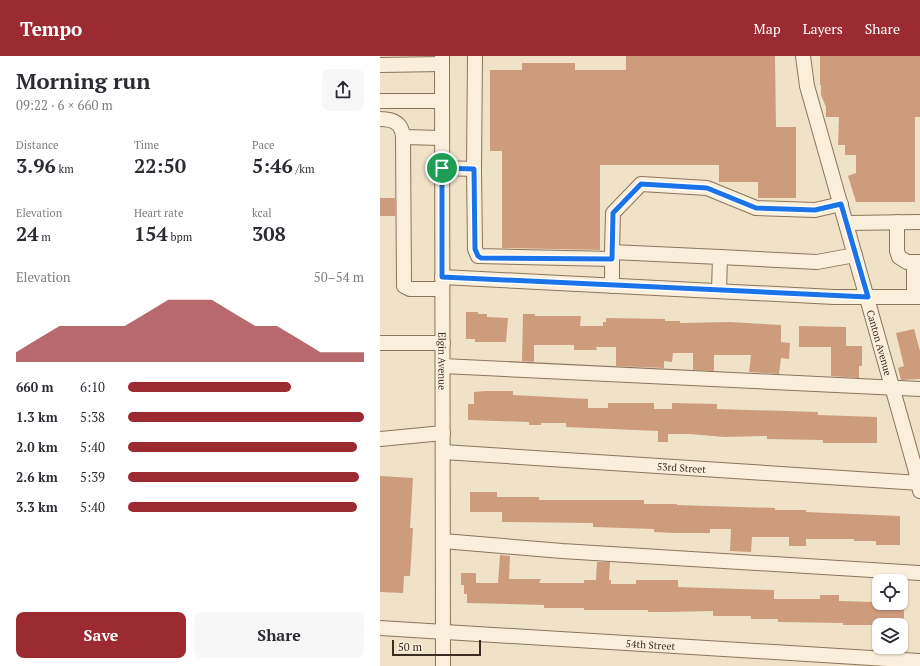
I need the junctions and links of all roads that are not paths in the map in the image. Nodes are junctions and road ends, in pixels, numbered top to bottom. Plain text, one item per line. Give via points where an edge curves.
1 (475, 56) edge
2 (803, 56) edge
3 (442, 60) edge
4 (380, 65) edge
5 (380, 101) edge
6 (442, 101) junction
7 (380, 119) edge
8 (403, 137) junction
9 (442, 138) junction
10 (442, 168) junction
11 (474, 169) junction
12 (841, 204) junction
13 (897, 222) junction
14 (920, 222) edge
15 (846, 223) junction
16 (612, 255) junction
17 (856, 255) junction
18 (720, 257) junction
19 (917, 262) edge
20 (442, 283) junction
21 (612, 286) junction
22 (719, 291) junction
23 (868, 297) junction
24 (917, 297) edge
25 (380, 343) edge
26 (442, 343) junction
27 (442, 366) junction
28 (894, 389) junction
29 (920, 389) edge
30 (442, 433) junction
31 (380, 439) edge
32 (442, 452) junction
33 (920, 486) edge
34 (442, 541) junction
35 (920, 573) edge
36 (380, 628) edge
37 (443, 632) junction
38 (920, 661) edge
39 (443, 666) edge

1 - 11 street
2 - 12 street, Canton Avenue via 807,86
3 - 4 street
3 - 6 street, Elgin Avenue
5 - 6 street
6 - 9 street, Elgin Avenue
7 - 8 street via 399,124
8 - 9 street
8 - 20 street via 404,286 410,289
9 - 10 street, Elgin Avenue
10 - 11 street
10 - 20 street, Elgin Avenue
11 - 16 street via 475,249 478,256
12 - 15 street, Canton Avenue
12 - 16 street via 815,210 756,208 707,188 641,184 613,213
13 - 14 street
13 - 15 street
13 - 19 street via 899,257 903,261
15 - 17 street, Canton Avenue
16 - 18 street
16 - 21 street
17 - 18 street via 817,262
17 - 23 street, Canton Avenue
18 - 22 street
19 - 24 street
20 - 21 street
20 - 26 street, Elgin Avenue
21 - 22 street
22 - 23 street
23 - 24 street
23 - 28 street, Canton Avenue
25 - 26 street
26 - 27 street, Elgin Avenue
27 - 28 street
27 - 30 street, Elgin Avenue
28 - 29 street
28 - 33 street, Canton Avenue
30 - 31 street
30 - 32 street, Elgin Avenue
32 - 33 street, 53rd Street
32 - 34 street, Elgin Avenue
34 - 35 street
34 - 37 street, Elgin Avenue
36 - 37 street, 54th Street
37 - 38 street, 54th Street
37 - 39 street, Elgin Avenue

